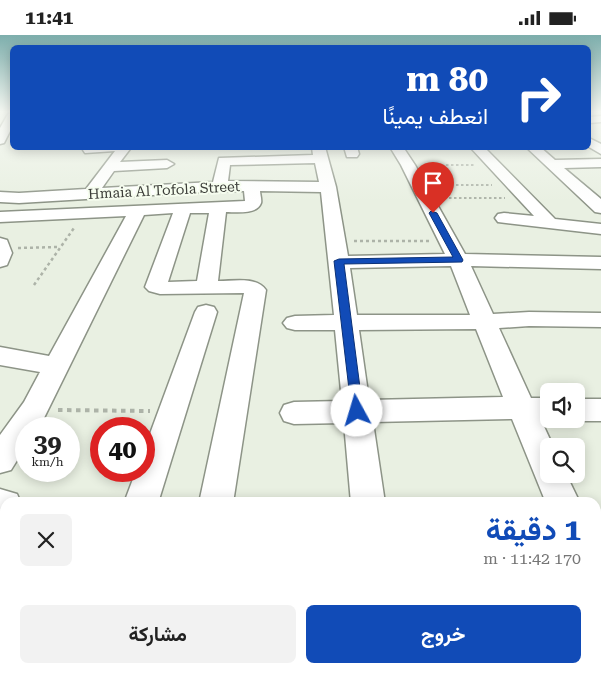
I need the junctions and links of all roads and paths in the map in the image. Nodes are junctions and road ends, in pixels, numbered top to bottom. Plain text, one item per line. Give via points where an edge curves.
1 (97, 150) edge
2 (122, 150) edge
3 (172, 150) edge
4 (479, 150) edge
5 (535, 150) edge
6 (90, 151) dead end
7 (319, 153) edge
8 (225, 154) edge
9 (402, 156) edge
10 (601, 163) edge
11 (167, 164) junction
12 (551, 164) junction
13 (493, 165) junction
14 (111, 167) junction
15 (220, 185) junction
16 (513, 185) junction
17 (252, 187) junction
18 (328, 187) junction
19 (157, 189) junction
20 (422, 192) junction
21 (91, 193) junction
22 (0, 197) edge
23 (525, 197) junction
24 (19, 198) junction
25 (183, 208) junction
26 (218, 208) junction
27 (601, 208) edge
28 (138, 210) junction
29 (0, 216) edge
30 (504, 218) dead end
31 (550, 223) junction
32 (601, 229) edge
33 (453, 250) junction
34 (1, 251) edge
35 (337, 251) junction
36 (601, 263) edge
37 (34, 285) dead end
38 (207, 300) junction
39 (601, 320) edge
40 (485, 322) junction
41 (295, 323) dead end
42 (347, 323) junction
43 (0, 356) edge
44 (55, 366) junction
45 (521, 409) junction
46 (540, 409) edge
47 (585, 409) edge
48 (34, 410) junction
49 (601, 410) edge
50 (173, 411) junction
51 (357, 411) junction
52 (294, 413) dead end
53 (540, 452) edge
54 (0, 460) edge
55 (554, 483) edge
56 (144, 497) edge
57 (217, 497) edge
58 (367, 497) edge
59 (560, 497) edge

1 - 6 street
2 - 14 street
3 - 11 street
4 - 13 street
5 - 12 street
7 - 8 street
7 - 18 street
8 - 15 street
9 - 13 path
9 - 20 street
10 - 12 street
11 - 14 street
11 - 19 street
12 - 27 street
13 - 16 street
14 - 21 street
15 - 17 street, Hmaia Al Tofola Street
15 - 19 street, Hmaia Al Tofola Street
16 - 20 path
16 - 23 street
17 - 18 street, Hmaia Al Tofola Street
17 - 26 street via 251,205
18 - 35 street
19 - 21 street, Hmaia Al Tofola Street
20 - 23 path
20 - 33 street
21 - 24 street, Hmaia Al Tofola Street
22 - 24 street, Hmaia Al Tofola Street
23 - 31 street
24 - 29 street
25 - 26 street
25 - 28 street
25 - 38 street via 156,287
26 - 38 street
28 - 29 street
28 - 44 street
30 - 31 street
31 - 32 street
33 - 35 street
33 - 35 path
33 - 36 street
33 - 40 street
34 - 37 path via 60,247
35 - 42 street
38 - 50 street
38 - 57 street via 251,287 255,290
39 - 40 street
40 - 42 street
40 - 45 street
41 - 42 street
42 - 51 street
43 - 44 street
44 - 48 street
45 - 46 street
45 - 51 street
45 - 53 street
47 - 49 street
48 - 50 path
48 - 54 street
50 - 56 street
51 - 52 street
51 - 58 street
55 - 59 street

